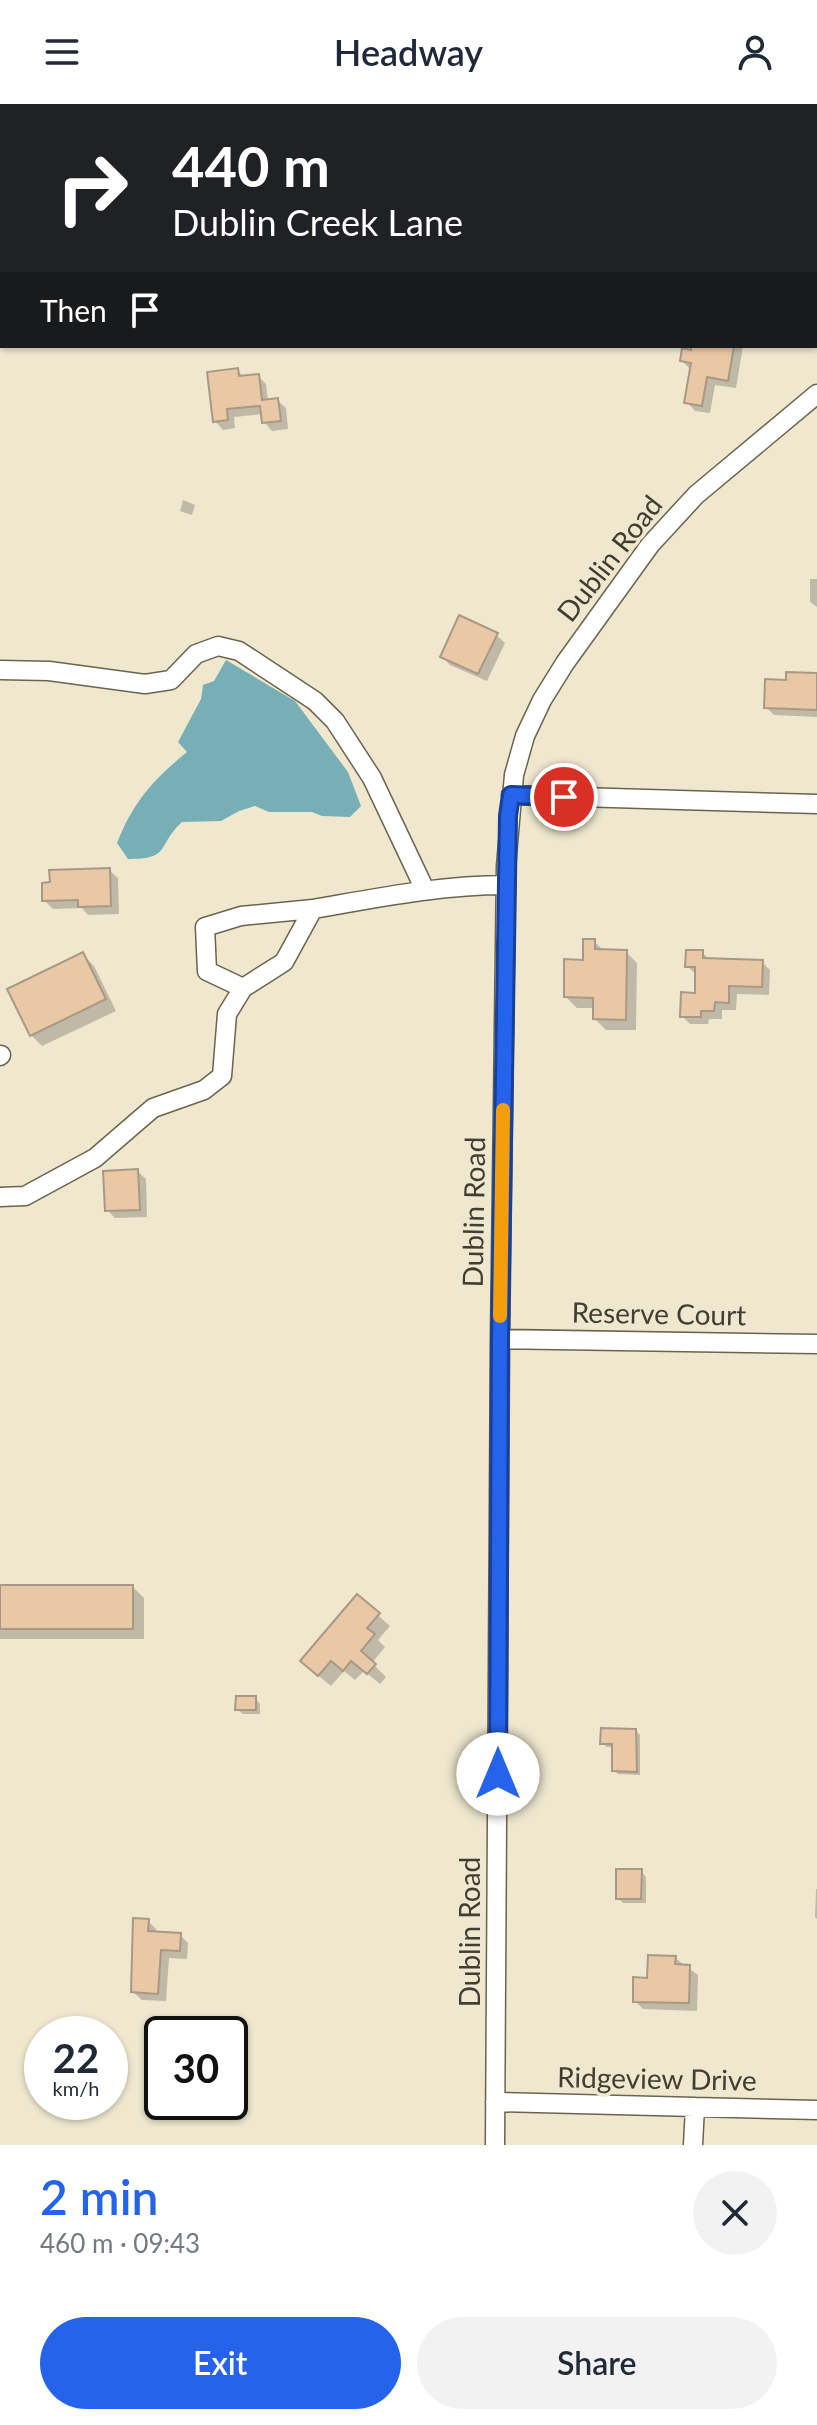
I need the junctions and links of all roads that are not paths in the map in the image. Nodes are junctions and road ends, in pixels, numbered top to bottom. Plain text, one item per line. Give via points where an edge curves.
1 (817, 394) edge
2 (0, 670) edge
3 (511, 795) junction
4 (817, 804) edge
5 (506, 885) junction
6 (425, 890) junction
7 (313, 909) junction
8 (243, 988) junction
9 (0, 1197) edge
10 (500, 1339) junction
11 (817, 1344) edge
12 (495, 2102) junction
13 (695, 2107) junction
14 (817, 2110) edge
15 (495, 2145) edge
16 (693, 2145) edge

1 - 3 street, Dublin Road via 696,495 642,556 542,700 525,736
2 - 6 street via 145,684 171,680 196,654 218,646 239,651 315,701 335,721 372,778
3 - 4 street
3 - 5 street, Dublin Road
5 - 6 street
5 - 10 street, Dublin Road
6 - 7 street
7 - 8 street via 284,962
7 - 8 street via 241,916 205,927 207,971
8 - 9 street via 227,1014 222,1076 204,1090 153,1108 95,1158 25,1196
10 - 11 street, Reserve Court
10 - 12 street, Dublin Road
12 - 13 street, Ridgeview Drive
12 - 15 street, Dublin Road
13 - 14 street, Ridgeview Drive
13 - 16 street

